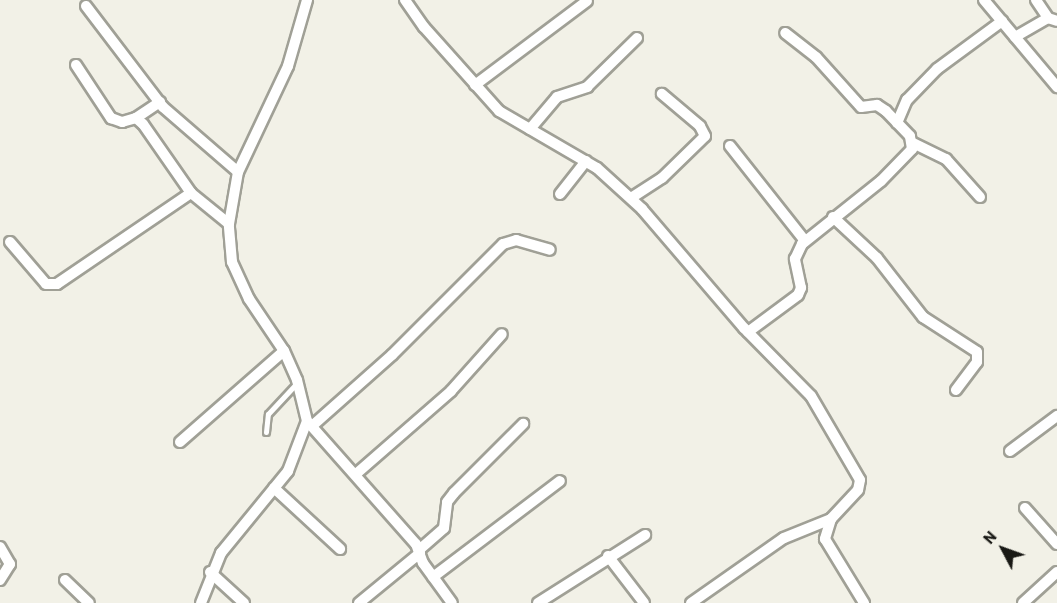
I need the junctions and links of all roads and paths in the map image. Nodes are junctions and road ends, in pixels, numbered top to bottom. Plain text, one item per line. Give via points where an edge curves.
1 (307, 0) edge
2 (405, 0) edge
3 (984, 0) edge
4 (1036, 0) edge
5 (587, 1) edge
6 (86, 6) dead end
7 (1052, 20) edge
8 (1002, 21) junction
9 (785, 33) dead end
10 (1015, 37) junction
11 (637, 38) dead end
12 (76, 65) dead end
13 (475, 85) junction
14 (1057, 87) edge
15 (662, 94) dead end
16 (160, 102) junction
17 (136, 118) junction
18 (897, 123) junction
19 (530, 129) junction
20 (913, 144) junction
21 (730, 146) dead end
22 (586, 161) junction
23 (238, 172) junction
24 (192, 192) junction
25 (560, 194) dead end
26 (980, 197) dead end
27 (631, 198) junction
28 (833, 217) junction
29 (229, 224) junction
30 (805, 241) junction
31 (10, 242) dead end
32 (550, 250) dead end
33 (748, 332) junction
34 (502, 334) dead end
35 (284, 351) junction
36 (297, 382) junction
37 (956, 390) dead end
38 (1057, 416) edge
39 (309, 423) junction
40 (523, 424) dead end
41 (266, 432) dead end
42 (180, 442) dead end
43 (1010, 451) dead end
44 (356, 474) junction
45 (560, 481) dead end
46 (274, 488) junction
47 (1025, 508) dead end
48 (831, 519) junction
49 (645, 535) dead end
50 (1057, 544) edge
51 (0, 548) edge
52 (340, 549) dead end
53 (420, 552) junction
54 (608, 556) junction
55 (210, 572) junction
56 (1057, 573) edge
57 (433, 577) junction
58 (0, 580) edge
59 (65, 580) dead end
60 (89, 603) edge
61 (201, 603) edge
62 (244, 603) edge
63 (359, 603) edge
64 (452, 603) edge
65 (538, 603) edge
66 (644, 603) edge
67 (691, 603) edge
68 (864, 603) edge
69 (1023, 603) edge

1 - 23 street via 288,66
2 - 13 street
3 - 8 street
4 - 7 street
5 - 13 street
6 - 16 street
7 - 10 street
8 - 10 street
8 - 18 street via 915,90
9 - 18 street via 816,57 861,107 878,105
10 - 14 street
11 - 19 street via 587,87 557,96
12 - 17 street via 111,118 122,122
13 - 19 street via 499,111
15 - 27 street via 700,126 705,136 670,170
16 - 17 street
16 - 23 street
17 - 24 street via 163,147
18 - 20 street
19 - 22 street
20 - 26 street via 946,159
20 - 28 street via 908,155 881,181
21 - 30 street
22 - 25 street
22 - 27 street
23 - 29 street
24 - 29 street
24 - 31 street via 57,284 46,284
27 - 33 street
28 - 30 street
28 - 37 street via 877,258 923,317 977,352 977,362
29 - 35 street via 231,262 249,299
30 - 33 street via 795,259 801,288 798,295
32 - 39 street via 516,240 503,244 392,355
33 - 48 street via 811,396 855,467 860,480 858,490
34 - 44 street via 450,391
35 - 36 street
35 - 42 street
36 - 39 street
36 - 41 lane via 268,414
38 - 43 street
39 - 44 street
39 - 46 street via 295,459
40 - 53 street via 454,493 447,502 444,528
44 - 53 street
45 - 57 street
46 - 52 street
46 - 55 street via 231,538
47 - 50 street
48 - 67 street via 784,538
48 - 68 street via 825,539
49 - 54 street
51 - 58 street via 10,564
53 - 57 street
53 - 63 street
54 - 65 street
54 - 66 street
55 - 61 street
55 - 62 street
56 - 69 street
57 - 64 street
59 - 60 street

